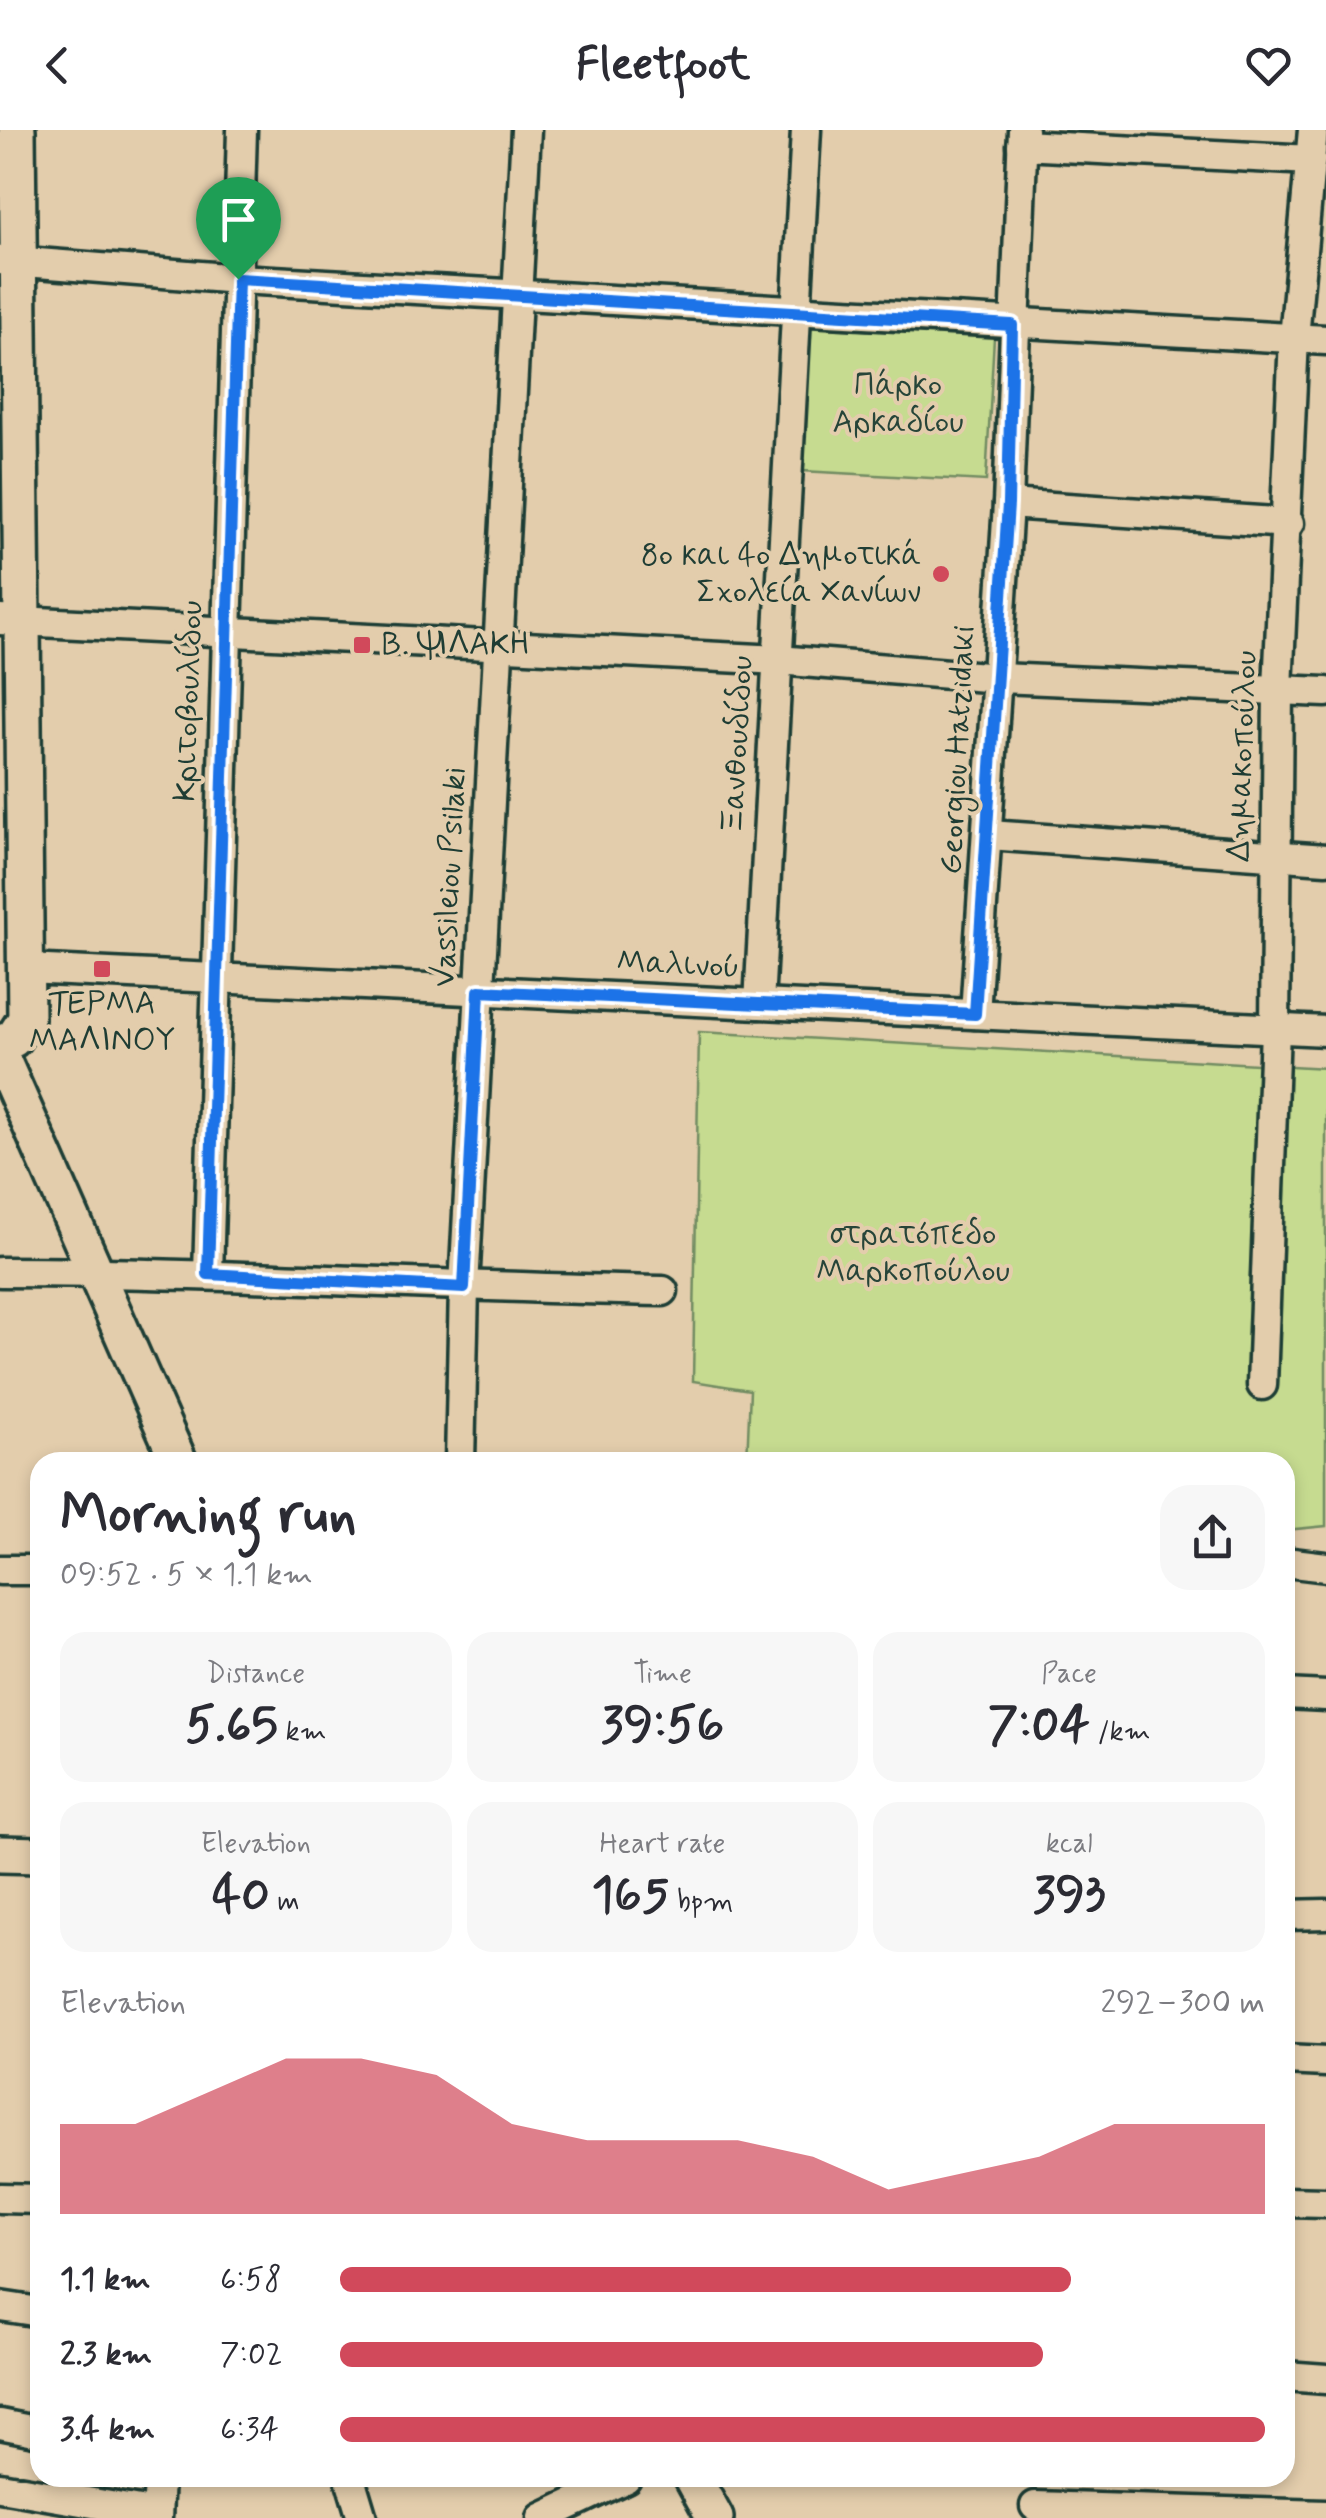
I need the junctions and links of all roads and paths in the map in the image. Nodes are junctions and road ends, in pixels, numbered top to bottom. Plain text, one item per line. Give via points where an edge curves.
1 (16, 130) edge
2 (242, 130) edge
3 (526, 130) edge
4 (806, 130) edge
5 (1312, 130) edge
6 (1023, 137) edge
7 (1310, 160) junction
8 (10, 260) edge
9 (238, 279) junction
10 (514, 295) junction
11 (797, 311) junction
12 (1012, 325) junction
13 (1294, 338) junction
14 (1326, 340) edge
15 (1008, 504) junction
16 (1289, 522) junction
17 (11, 621) edge
18 (226, 634) junction
19 (498, 644) junction
20 (778, 660) junction
21 (998, 678) junction
22 (1278, 689) junction
23 (1326, 692) edge
24 (989, 835) junction
25 (1274, 855) junction
26 (1326, 858) edge
27 (26, 969) junction
28 (214, 978) junction
29 (479, 991) junction
30 (758, 1004) junction
31 (975, 1014) junction
32 (1275, 1029) junction
33 (1326, 1031) edge
34 (0, 1043) edge
35 (0, 1055) edge
36 (0, 1272) edge
37 (96, 1272) junction
38 (208, 1274) junction
39 (464, 1288) junction
40 (663, 1291) dead end
41 (1262, 1385) dead end
42 (176, 1452) edge
43 (460, 1452) edge
44 (1295, 1563) edge
45 (1326, 1568) edge
46 (0, 1570) edge
47 (30, 1570) edge
48 (1295, 1694) edge
49 (1326, 1696) edge
50 (0, 1854) edge
51 (30, 1855) edge
52 (1326, 1914) edge
53 (1295, 1916) edge
54 (1295, 2060) edge
55 (1326, 2062) edge
56 (0, 2198) edge
57 (30, 2199) edge
58 (1295, 2202) edge
59 (1326, 2203) edge
60 (0, 2306) edge
61 (30, 2310) edge
62 (1295, 2377) edge
63 (1326, 2379) edge
64 (0, 2424) edge
65 (30, 2430) edge
66 (353, 2487) edge
67 (607, 2487) edge
68 (698, 2487) edge
69 (1035, 2487) edge
70 (0, 2488) edge
71 (163, 2495) edge
72 (1034, 2512) edge
73 (1326, 2515) edge
74 (362, 2518) edge
75 (542, 2518) edge
76 (715, 2518) edge

1 - 8 main road
2 - 9 street, Κριτοβουλίδου
3 - 10 street, Vassileiou Psilaki
4 - 11 street, Ξανθουδίδου
5 - 7 street, Δημακοπούλου
6 - 7 street
6 - 12 street, Georgiou Hatzidaki
7 - 13 street, Δημακοπούλου
8 - 9 street
8 - 17 main road
9 - 10 street
9 - 18 street, Κριτοβουλίδου
10 - 11 street
10 - 19 street, Vassileiou Psilaki
11 - 12 street
11 - 20 street, Ξανθουδίδου
12 - 13 street
12 - 15 street, Georgiou Hatzidaki
13 - 14 street
13 - 16 street, Δημακοπούλου
15 - 16 street
15 - 21 street, Georgiou Hatzidaki
16 - 22 street, Δημακοπούλου
17 - 18 street
17 - 27 main road
18 - 19 street
18 - 28 street, Κριτοβουλίδου
19 - 20 street
19 - 29 street, Vassileiou Psilaki
20 - 21 street
20 - 30 street, Ξανθουδίδου
21 - 22 street
21 - 24 street, Georgiou Hatzidaki
22 - 23 street
22 - 25 street, Δημακοπούλου
24 - 25 street
24 - 31 street, Georgiou Hatzidaki
25 - 26 street
25 - 32 street, Δημακοπούλου
27 - 28 street, Μαλινού
27 - 34 main road via 26,1019 13,1039
28 - 29 street, Μαλινού
28 - 38 street, Κριτοβουλίδου
29 - 30 street, Μαλινού
29 - 39 street, Vassileiou Psilaki
30 - 31 street, Μαλινού
31 - 32 street, Μαλινού
32 - 33 street, Μαλινού
32 - 41 street, Δημακοπούλου
35 - 37 main road
36 - 37 street
37 - 38 street
37 - 42 main road
38 - 39 street
39 - 40 street
39 - 43 street, Vassileiou Psilaki
44 - 45 street
46 - 47 street
48 - 49 street
50 - 51 main road
52 - 53 street
54 - 55 street
56 - 57 street
58 - 59 street
60 - 61 street
62 - 63 street
64 - 65 street
66 - 74 street
67 - 75 street
68 - 76 main road
69 - 72 street
70 - 71 street
72 - 73 street

